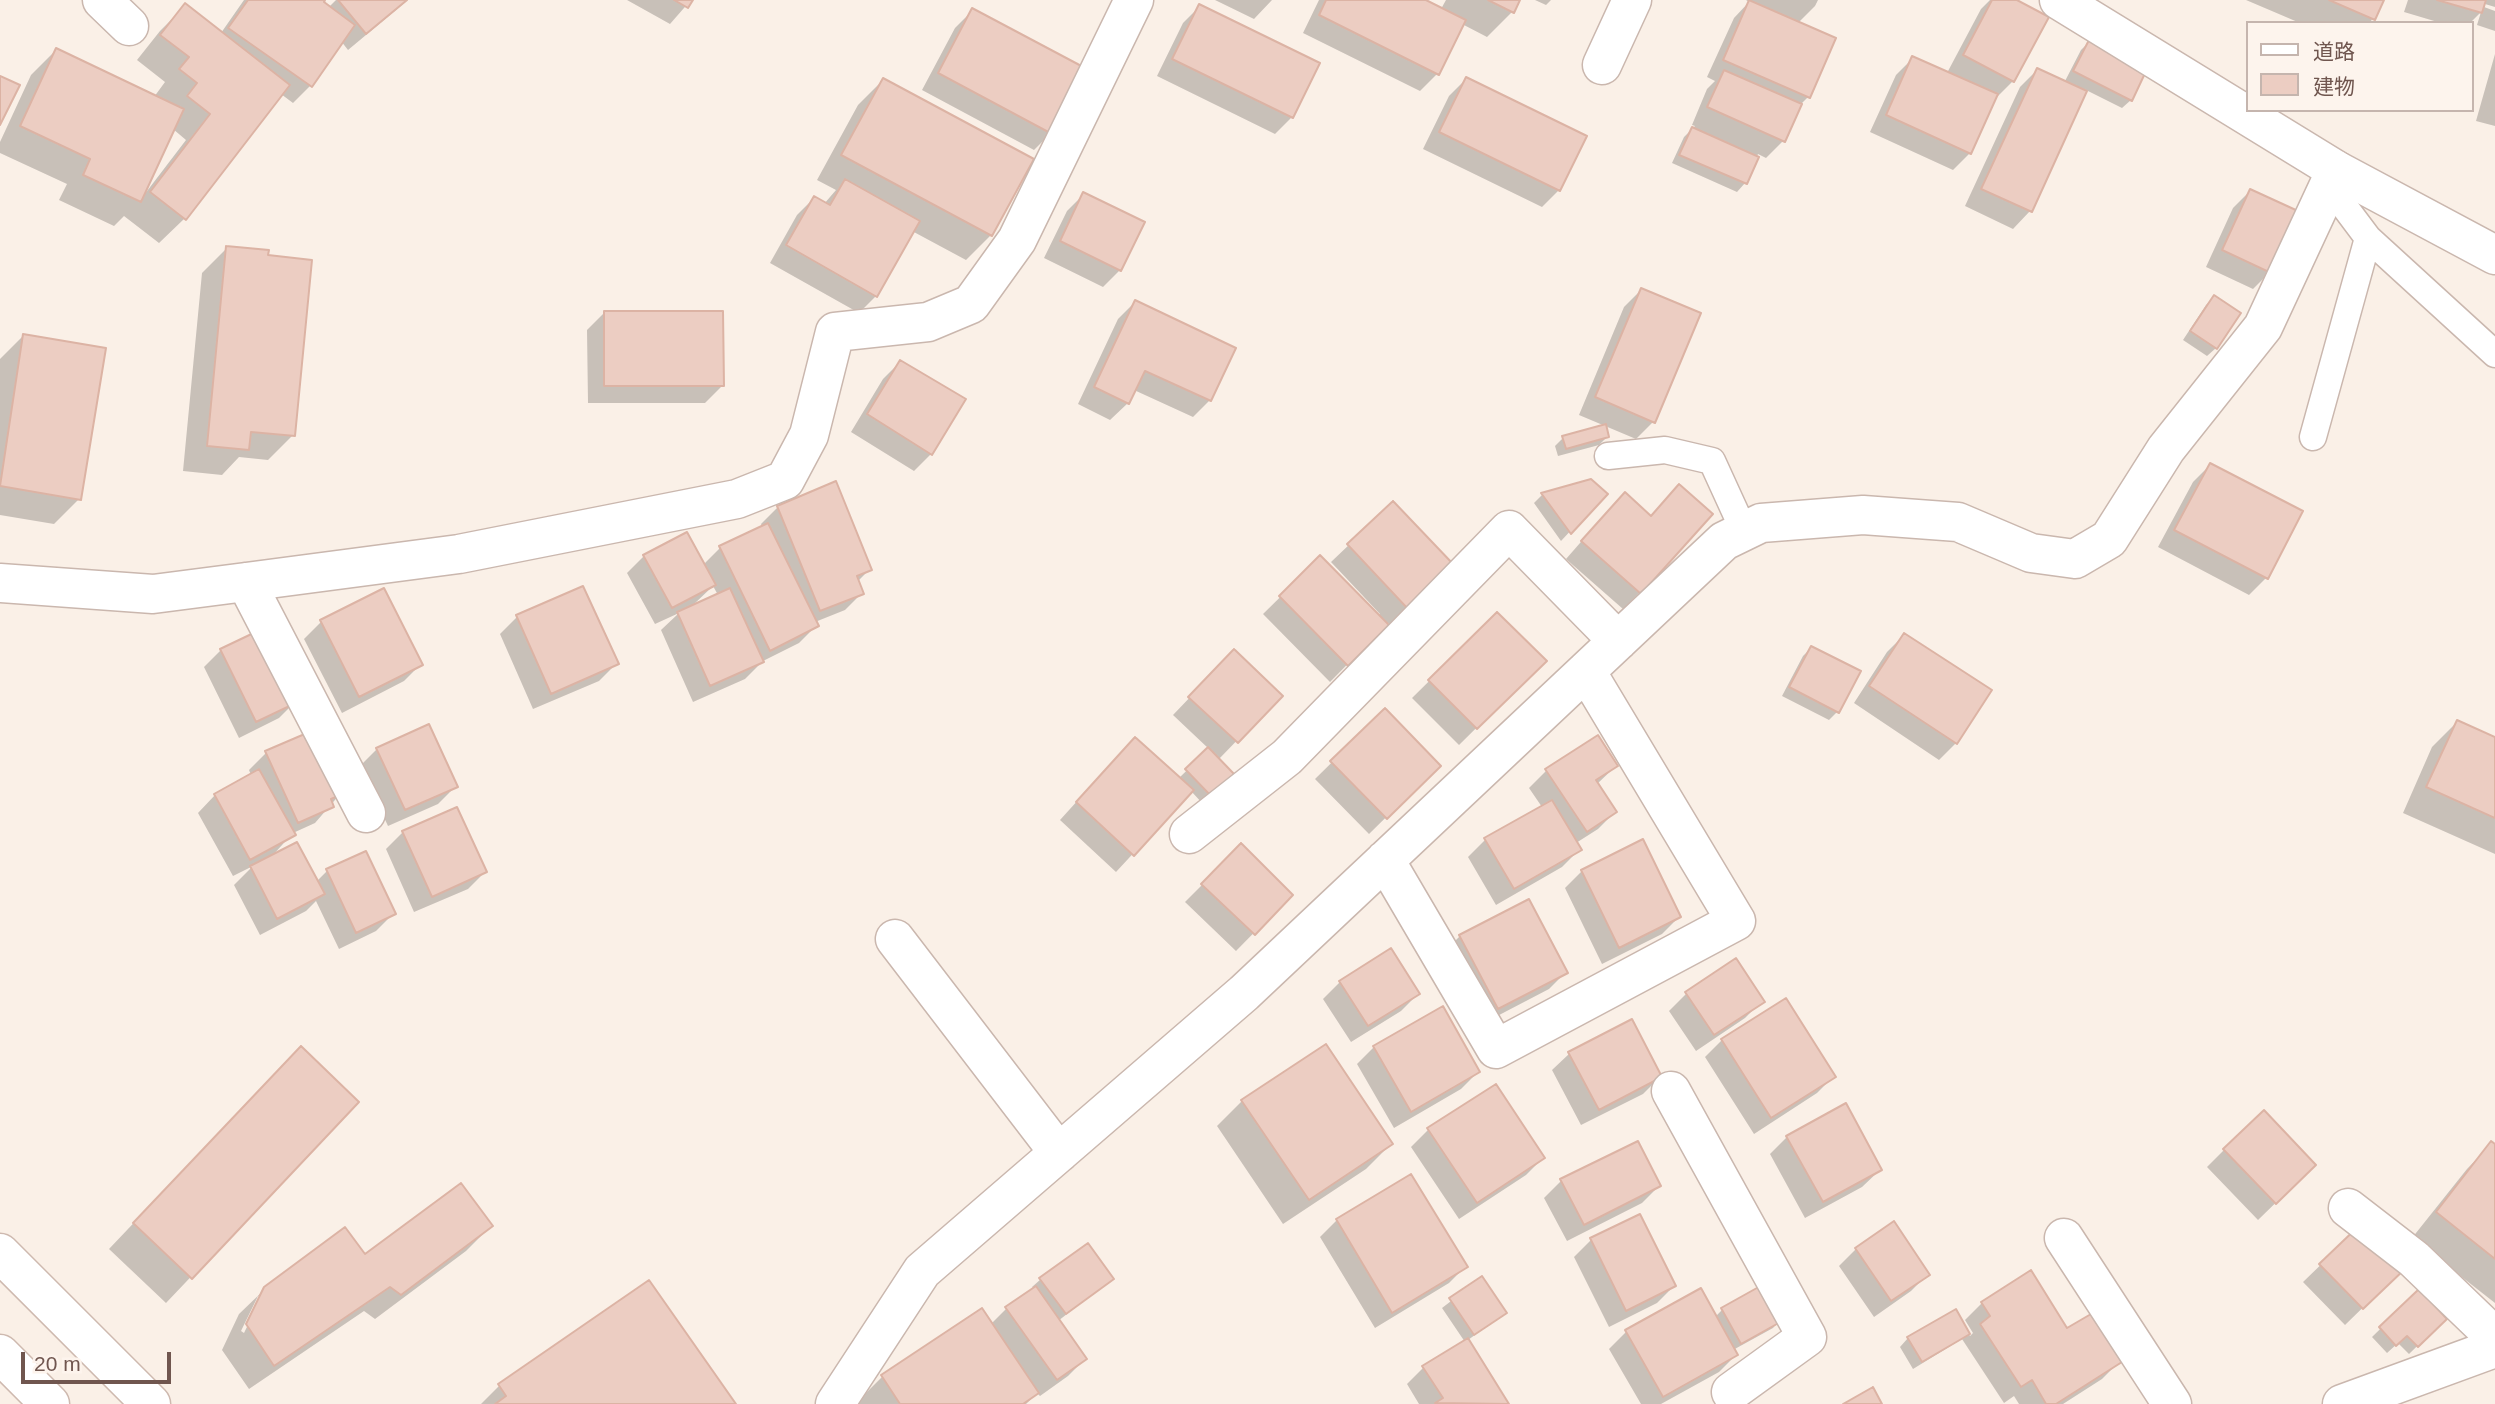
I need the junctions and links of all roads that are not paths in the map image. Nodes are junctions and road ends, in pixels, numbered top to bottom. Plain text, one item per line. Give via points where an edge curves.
1 (102, 0) edge
2 (1134, 0) edge
3 (1632, 0) edge
4 (2059, 0) edge
5 (129, 26) dead end
6 (1602, 65) dead end
7 (2333, 178) junction
8 (2368, 238) junction
9 (2495, 255) edge
10 (2495, 354) edge
11 (2313, 437) dead end
12 (1608, 456) dead end
13 (1744, 531) junction
14 (246, 582) junction
15 (0, 583) edge
16 (1618, 641) junction
17 (1586, 671) junction
18 (366, 813) dead end
19 (1189, 834) dead end
20 (1385, 860) junction
21 (895, 939) dead end
22 (1671, 1091) dead end
23 (1059, 1153) junction
24 (2348, 1208) dead end
25 (2064, 1238) dead end
26 (0, 1253) edge
27 (2495, 1337) edge
28 (2495, 1348) edge
29 (0, 1354) edge
30 (1728, 1400) edge
31 (50, 1404) edge
32 (151, 1404) edge
33 (835, 1404) edge
34 (2172, 1404) edge
35 (2342, 1404) edge

1 - 5 street
2 - 14 street via 1017,240 971,304 928,322 835,332 808,435 785,480 737,499 459,554
3 - 6 street
4 - 7 street
7 - 8 lane
7 - 9 street
7 - 13 street via 2263,327 2166,449 2109,539 2075,559 2031,553 1958,522 1863,516 1761,523
8 - 10 lane
8 - 11 lane
12 - 13 lane via 1665,450 1712,460
13 - 16 street via 1724,541
14 - 15 street via 153,594
14 - 18 street
16 - 17 street
16 - 19 street via 1509,530 1287,757
17 - 20 street
17 - 20 street via 1736,921 1496,1049
20 - 23 street via 1244,993
21 - 23 street
22 - 30 street via 1807,1337
23 - 33 street via 922,1271
24 - 27 street via 2414,1259
25 - 34 street
26 - 32 street
28 - 35 street
29 - 31 street

